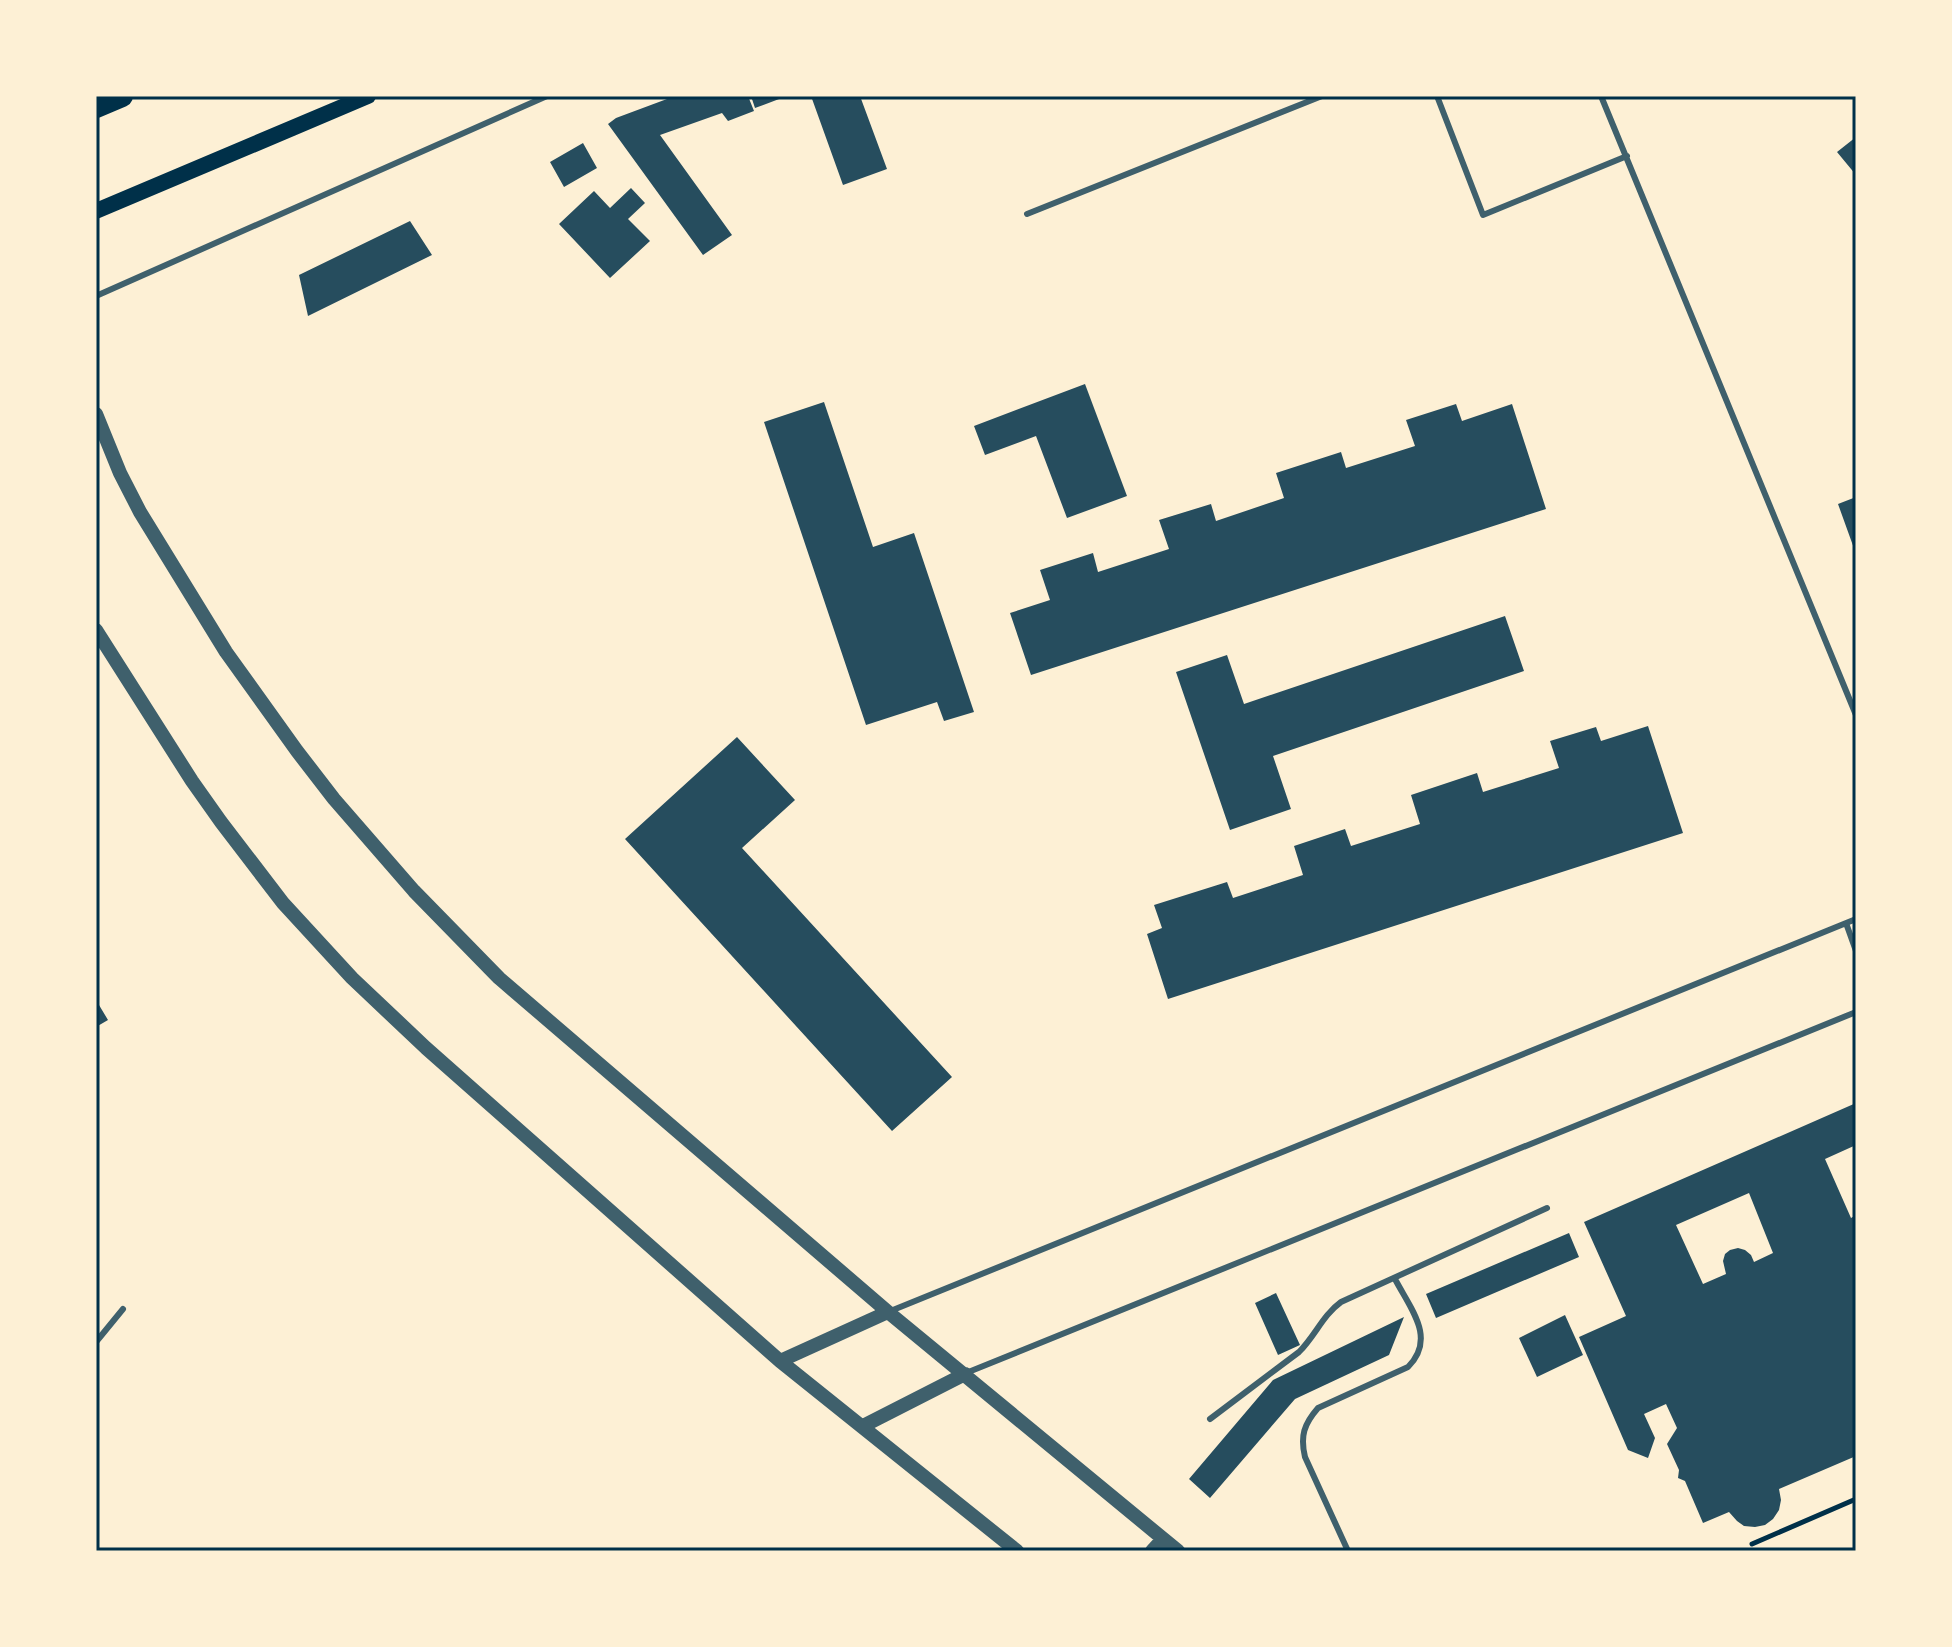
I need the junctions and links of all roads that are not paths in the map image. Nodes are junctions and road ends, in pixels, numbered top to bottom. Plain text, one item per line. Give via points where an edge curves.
1 (122, 96) edge
2 (368, 96) edge
3 (547, 96) edge
4 (1322, 96) edge
5 (1437, 96) edge
6 (1601, 96) edge
7 (96, 107) edge
8 (1627, 156) junction
9 (96, 211) edge
10 (1027, 214) dead end
11 (96, 296) edge
12 (96, 414) edge
13 (96, 630) edge
14 (1856, 715) edge
15 (1856, 919) edge
16 (1846, 923) junction
17 (1856, 951) edge
18 (1856, 1012) edge
19 (1547, 1208) dead end
20 (1395, 1279) junction
21 (123, 1309) dead end
22 (888, 1312) junction
23 (96, 1342) edge
24 (780, 1361) junction
25 (965, 1374) junction
26 (1210, 1419) dead end
27 (863, 1426) junction
28 (1163, 1539) junction
29 (1017, 1551) edge
30 (1152, 1551) edge
31 (1178, 1551) edge
32 (1348, 1551) edge

1 - 7 highway
2 - 9 main road
3 - 11 lane
4 - 10 lane
5 - 8 lane via 1483,215
6 - 8 lane
8 - 14 lane
12 - 22 street via 140,512 226,652 373,846 499,978
13 - 24 street via 221,822 334,960 388,1014
15 - 16 lane
16 - 17 lane
16 - 22 lane
18 - 25 lane
19 - 20 lane
20 - 26 lane via 1341,1302 1299,1352
20 - 32 lane via 1420,1330 1416,1359 1318,1408 1303,1430 1305,1457
21 - 23 lane
22 - 24 street
22 - 25 street
24 - 27 street
25 - 27 street
25 - 28 street
27 - 29 street
28 - 30 street
28 - 31 street

